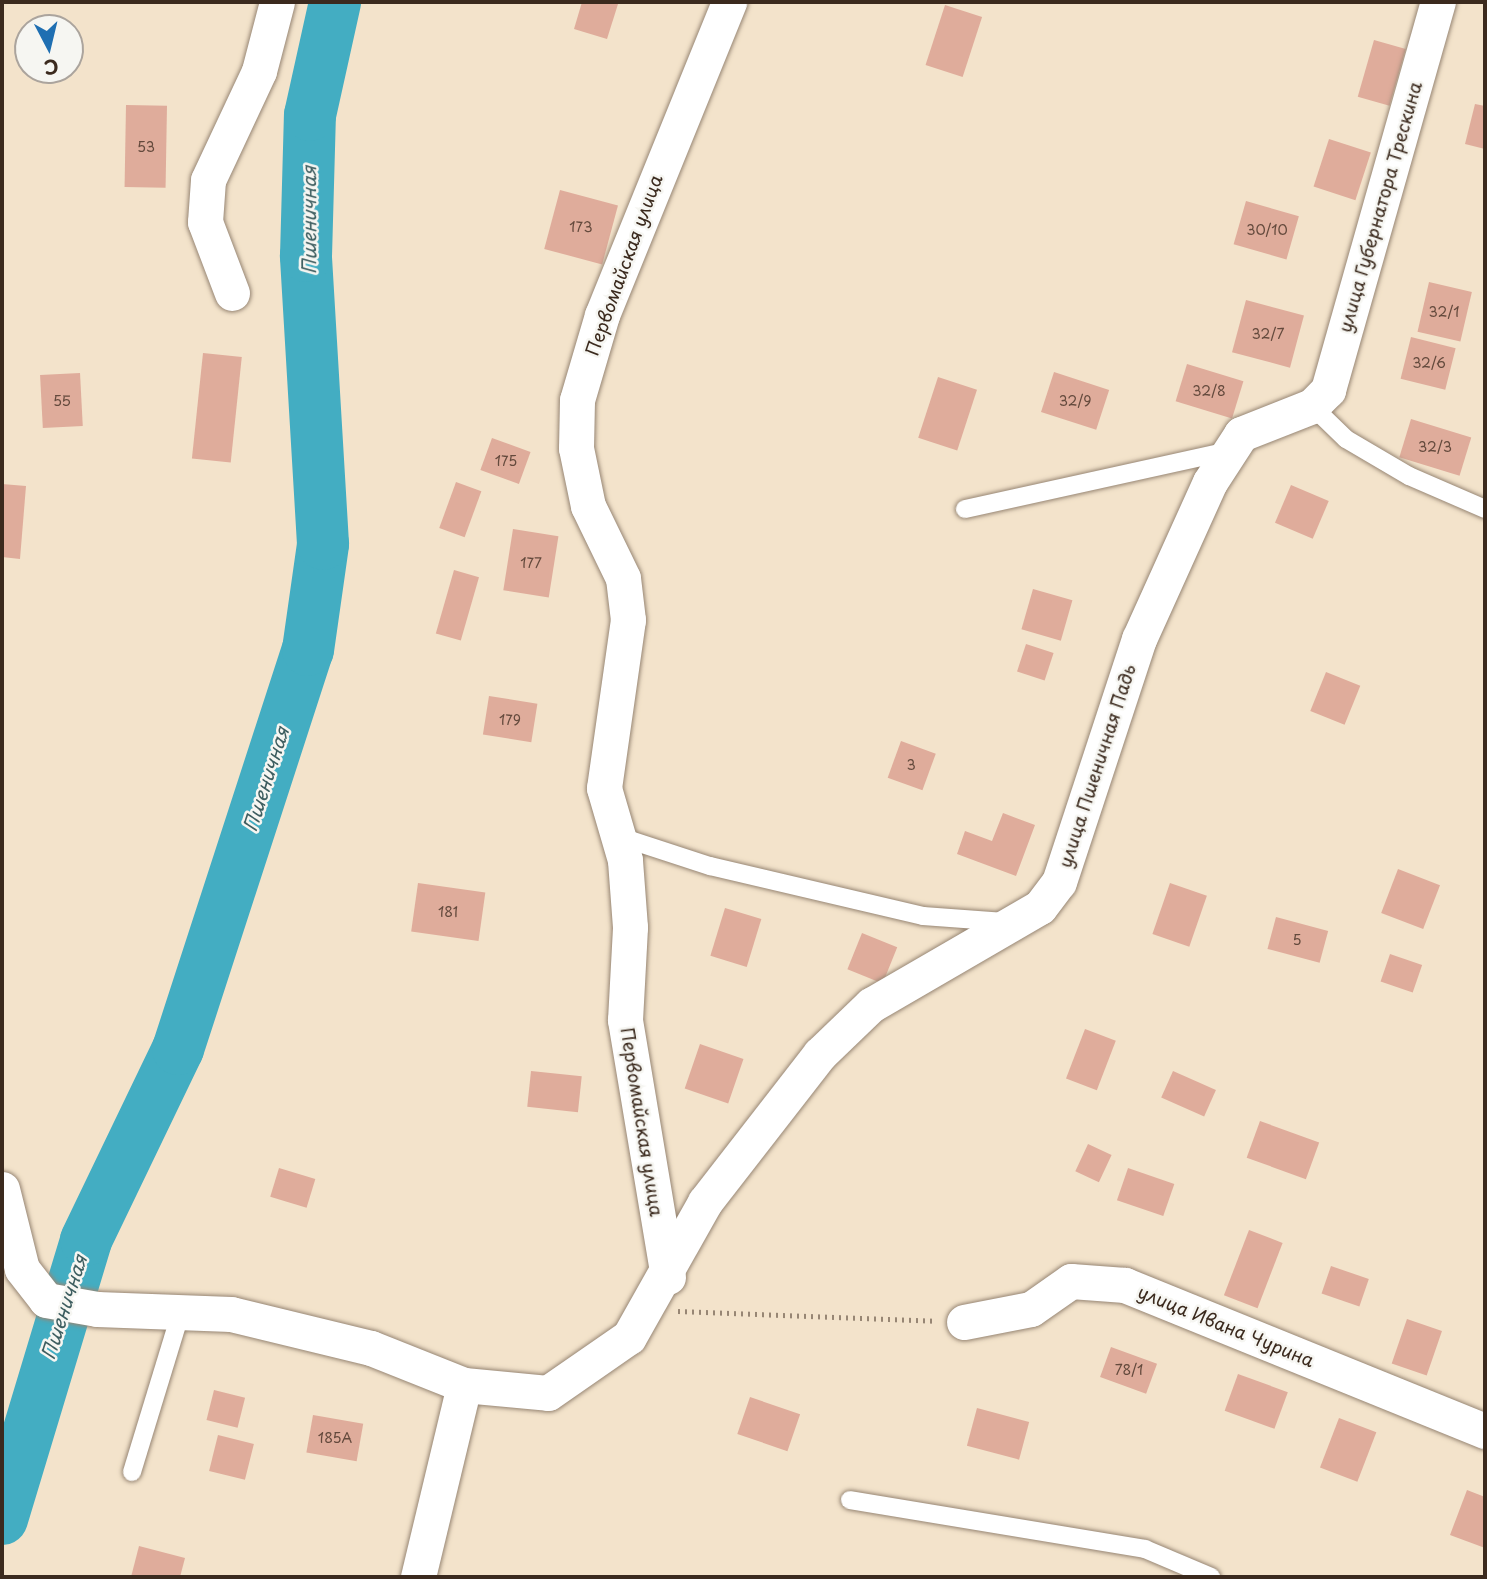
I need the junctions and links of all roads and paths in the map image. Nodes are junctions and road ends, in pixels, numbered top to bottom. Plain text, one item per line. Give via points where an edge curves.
1 (277, 2) edge
2 (729, 2) edge
3 (1438, 2) edge
4 (232, 293) dead end
5 (1312, 406) junction
6 (1231, 450) junction
7 (965, 509) dead end
8 (1485, 509) edge
9 (618, 836) junction
10 (1006, 922) junction
11 (2, 1189) edge
12 (668, 1277) junction
13 (646, 1310) junction
14 (181, 1312) junction
15 (964, 1322) joint
16 (464, 1385) junction
17 (1485, 1431) edge
18 (132, 1472) dead end
19 (850, 1500) dead end
20 (418, 1577) edge
21 (1212, 1577) edge

1 - 4 street via 259,71 208,180 205,222
2 - 9 street, Первомайская улица via 602,315 577,400 576,447 589,506 623,578 628,620 603,770
3 - 5 street, улица Губернатора Трескина via 1328,390
5 - 6 street, улица Пшеничная Падь via 1241,434
5 - 8 lane via 1346,439 1409,476
6 - 7 lane
6 - 10 street, улица Пшеничная Падь via 1139,639 1059,881 1040,907
9 - 10 lane via 710,866 923,916
9 - 12 street, Первомайская улица via 629,927 625,1020
10 - 12 street, улица Пшеничная Падь via 871,1005 820,1054 705,1202
11 - 14 street, улица Пшеничная Падь via 22,1269 46,1300 97,1309
12 - 13 street, улица Пшеничная Падь
13 - 15 path
13 - 16 street, улица Пшеничная Падь via 629,1337 548,1393
14 - 16 street, улица Пшеничная Падь via 231,1314 371,1348
14 - 18 lane
15 - 17 street, улица Ивана Чурина via 1031,1309 1071,1281 1125,1285
16 - 20 street
19 - 21 lane via 1145,1549

